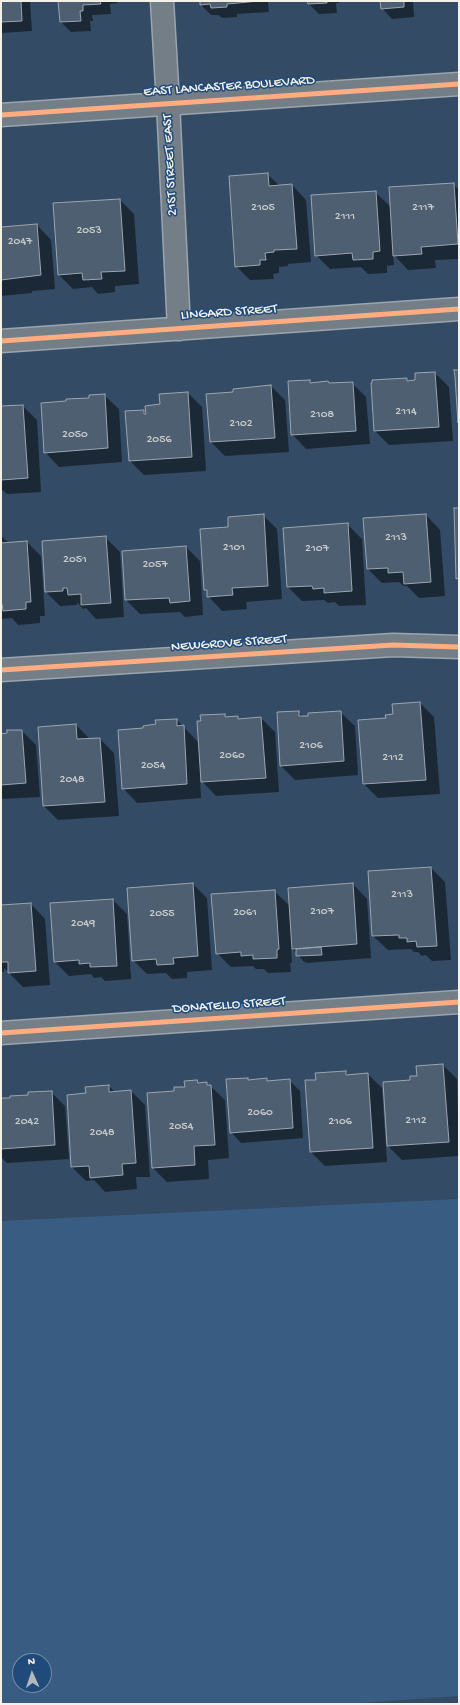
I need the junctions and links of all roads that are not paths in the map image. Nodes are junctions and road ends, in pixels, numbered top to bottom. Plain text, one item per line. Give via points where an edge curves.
1 (162, 1) edge
2 (459, 84) edge
3 (168, 103) junction
4 (1, 115) edge
5 (459, 309) edge
6 (179, 329) junction
7 (1, 341) edge
8 (459, 647) edge
9 (1, 670) edge
10 (459, 1002) edge
11 (1, 1033) edge

1 - 3 street, 21ST STREET EAST
2 - 3 street, EAST LANCASTER BOULEVARD
3 - 4 street, EAST LANCASTER BOULEVARD
3 - 6 street, 21ST STREET EAST
5 - 6 street, LINGARD STREET
6 - 7 street, LINGARD STREET
8 - 9 street, NEWGROVE STREET via 393,645
10 - 11 street, DONATELLO STREET

